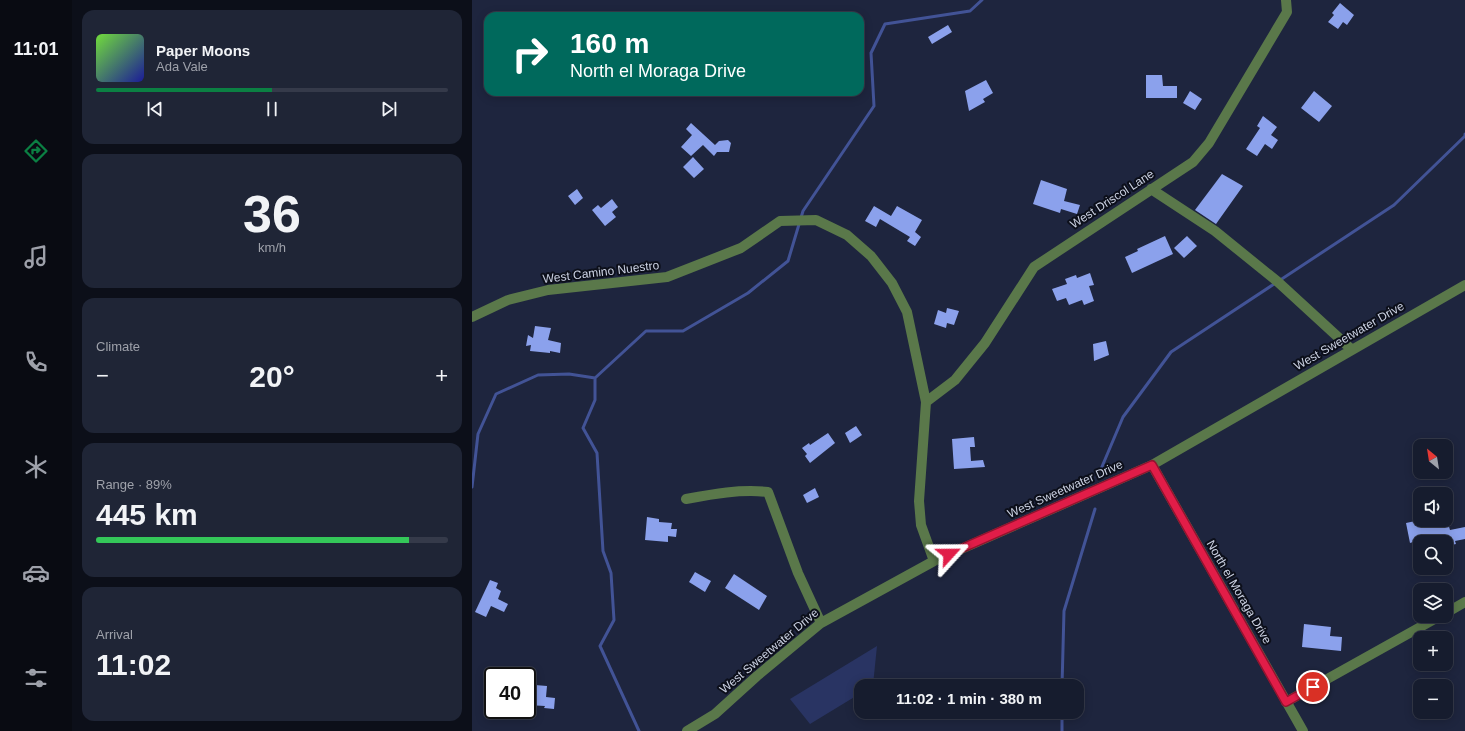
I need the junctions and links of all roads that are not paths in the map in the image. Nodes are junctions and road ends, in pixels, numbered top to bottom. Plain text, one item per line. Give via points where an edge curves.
1 (1286, 0) edge
2 (1151, 189) junction
3 (1465, 285) edge
4 (472, 317) edge
5 (1351, 349) junction
6 (926, 402) junction
7 (1152, 465) junction
8 (686, 499) dead end
9 (934, 561) junction
10 (1465, 602) edge
11 (1453, 609) edge
12 (821, 623) junction
13 (1427, 623) edge
14 (1286, 702) junction
15 (687, 731) edge
16 (1303, 731) edge

1 - 2 street, West Driscol Lane via 1287,12 1209,143 1193,162
2 - 5 street via 1220,236 1278,282
2 - 6 street, West Driscol Lane via 1034,267 985,342 955,380
3 - 5 street, West Sweetwater Drive
4 - 6 street, West Camino Nuestro via 508,300 548,290 667,277 741,248 780,221 816,220 847,235 871,256 892,283 907,312
5 - 7 street, West Sweetwater Drive
6 - 9 street, West Camino Nuestro via 919,501 921,525
7 - 9 street, West Sweetwater Drive
7 - 14 street, North el Moraga Drive
8 - 12 street via 723,492 768,492 798,573
9 - 12 street, West Sweetwater Drive
10 - 11 street
12 - 15 street, West Sweetwater Drive via 715,714
13 - 14 street
14 - 16 street, North el Moraga Drive

